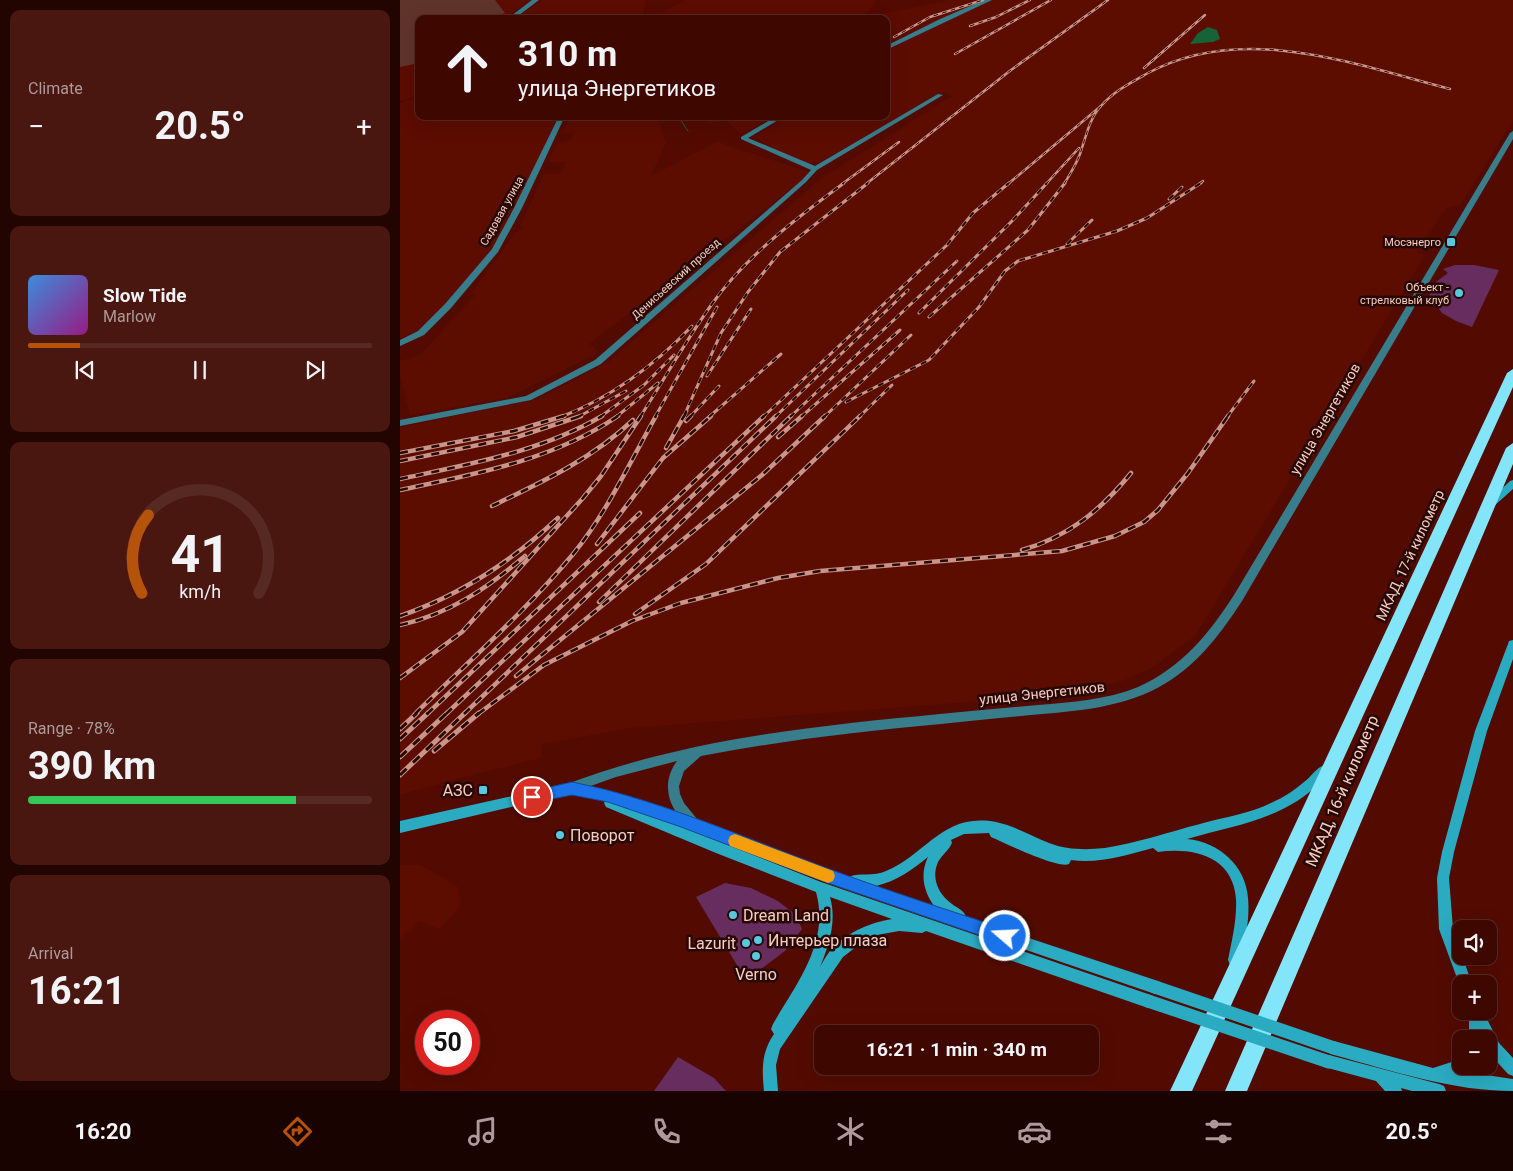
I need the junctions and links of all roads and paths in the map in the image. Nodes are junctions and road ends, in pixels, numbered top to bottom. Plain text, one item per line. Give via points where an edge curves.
1 (536, 0) edge
2 (989, 0) edge
3 (515, 15) edge
4 (890, 46) edge
5 (940, 95) dead end
6 (560, 120) edge
7 (775, 120) edge
8 (1513, 133) edge
9 (815, 169) junction
10 (400, 343) edge
11 (1513, 373) edge
12 (401, 421) edge
13 (1513, 448) edge
14 (1513, 483) edge
15 (1487, 507) junction
16 (1513, 644) edge
17 (716, 748) junction
18 (1339, 752) junction
19 (572, 788) junction
20 (400, 827) edge
21 (700, 828) junction
22 (824, 882) junction
23 (971, 925) junction
24 (949, 930) junction
25 (1462, 975) edge
26 (1233, 979) junction
27 (1480, 1020) edge
28 (1198, 1054) junction
29 (1452, 1069) edge
30 (1513, 1069) edge
31 (1433, 1075) junction
32 (1381, 1076) junction
33 (1513, 1086) edge
34 (766, 1091) edge
35 (771, 1091) edge
36 (1171, 1091) edge
37 (1181, 1091) edge
38 (1236, 1091) edge
39 (1395, 1091) edge
40 (1439, 1091) edge

1 - 3 street
2 - 4 street
5 - 9 street, Денисьевский проезд
6 - 10 street, Садовая улица via 495,250 421,333
7 - 9 street via 743,138
8 - 17 street, улица Энергетиков via 1234,606 1201,650 1173,674 1125,698 1092,706 834,728
9 - 12 street, Денисьевский проезд via 598,362 528,398
11 - 18 highway, МКАД, 17-й километр
13 - 15 highway
14 - 15 main road
15 - 38 highway, МКАД, 16-й километр
16 - 25 main road via 1482,731 1443,878 1446,929
17 - 19 street, улица Энергетиков via 627,767
17 - 21 street via 691,757 673,780 672,793 677,803
18 - 22 main road via 1319,777 1278,806 1132,848 1075,856 1016,833 980,826 962,828 913,862 880,879
18 - 26 highway, МКАД, 16-й километр
19 - 20 main road, улица Энергетиков
19 - 21 main road via 608,796
19 - 22 main road
21 - 22 main road
22 - 23 main road
22 - 24 main road
22 - 34 main road via 828,908 820,949 770,1043 764,1066
23 - 26 main road via 941,903 935,895 928,870 941,847 954,836 983,830 1068,860 1097,859 1154,846 1199,846 1226,863 1239,883 1242,913
23 - 31 main road, bridge via 1334,1048
24 - 32 main road, bridge via 1148,1001 1329,1062
24 - 35 main road via 891,924 865,933 838,952 774,1046 769,1065
26 - 28 highway, МКАД, 16-й километр
27 - 30 main road via 1494,1048
28 - 36 main road
28 - 37 highway, МКАД, 16-й километр
29 - 31 main road
31 - 33 main road
32 - 39 main road
32 - 40 main road

